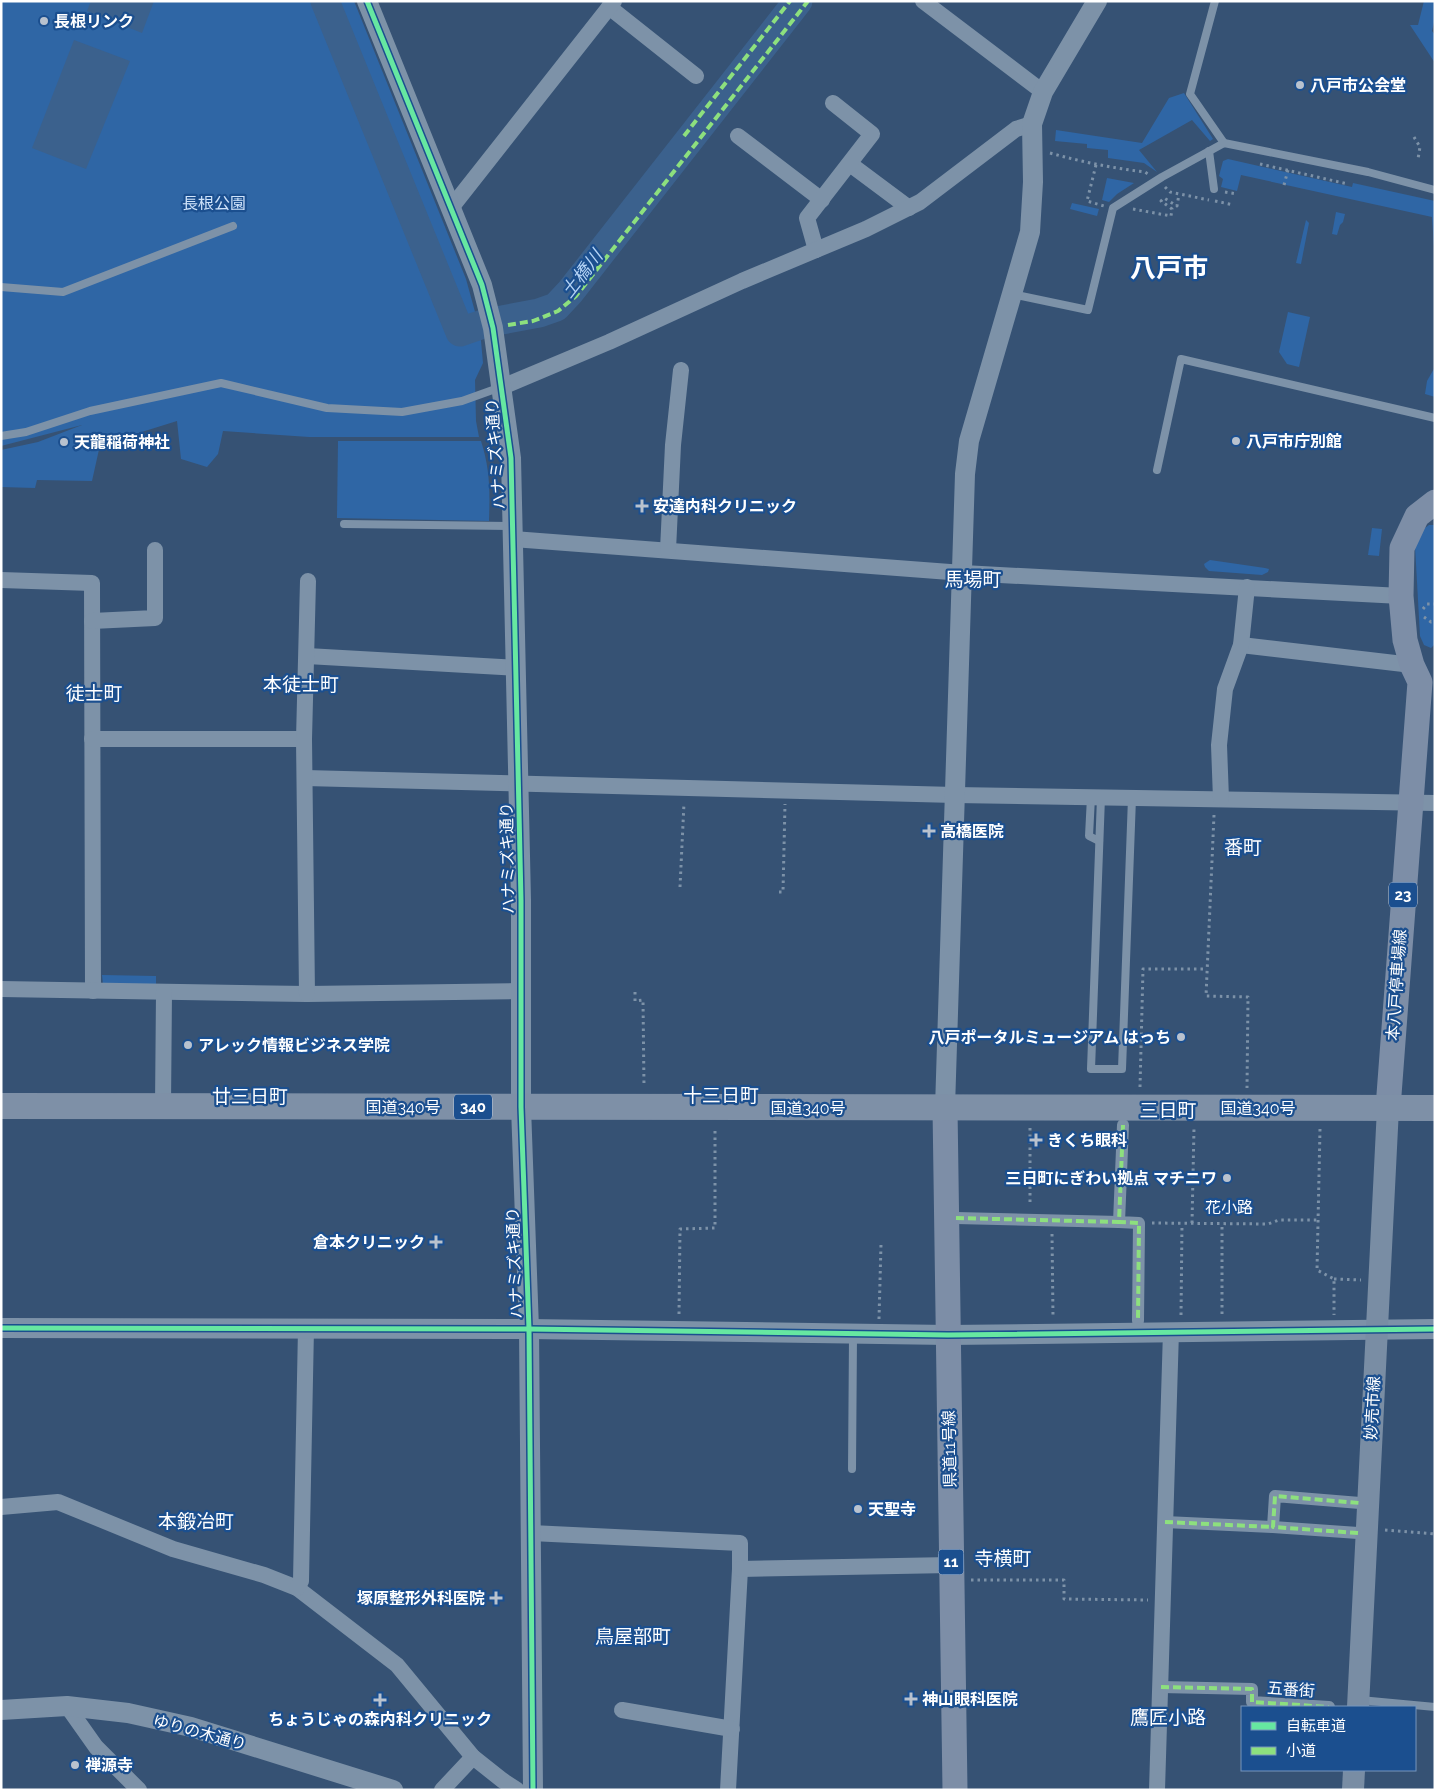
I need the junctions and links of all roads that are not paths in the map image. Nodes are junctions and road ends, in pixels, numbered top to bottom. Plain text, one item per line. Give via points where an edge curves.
1 (368, 1) edge
2 (923, 1) edge
3 (1097, 1) edge
4 (1215, 1) edge
5 (612, 4) edge
6 (696, 76) dead end
7 (1043, 92) junction
8 (833, 103) dead end
9 (1032, 124) junction
10 (738, 136) dead end
11 (1224, 143) junction
12 (1209, 151) junction
13 (850, 164) junction
14 (1214, 189) dead end
15 (1435, 190) edge
16 (822, 200) junction
17 (451, 208) junction
18 (909, 208) junction
19 (233, 226) dead end
20 (816, 250) junction
21 (1, 287) edge
22 (1011, 293) junction
23 (681, 370) dead end
24 (502, 387) junction
25 (1435, 418) edge
26 (1, 436) edge
27 (1157, 470) dead end
28 (1435, 502) edge
29 (344, 524) dead end
30 (513, 532) junction
31 (154, 550) dead end
32 (668, 550) junction
33 (963, 573) junction
34 (1, 580) edge
35 (308, 581) dead end
36 (1247, 587) junction
37 (1401, 596) junction
38 (92, 620) junction
39 (1241, 646) junction
40 (307, 656) junction
41 (517, 668) junction
42 (1422, 672) edge
43 (92, 739) junction
44 (304, 739) junction
45 (305, 778) junction
46 (519, 783) junction
47 (955, 795) junction
48 (1096, 797) junction
49 (1132, 798) junction
50 (1218, 799) junction
51 (1423, 803) edge
52 (1, 989) edge
53 (93, 990) junction
54 (520, 991) junction
55 (164, 992) junction
56 (307, 994) junction
57 (1, 1106) edge
58 (163, 1106) junction
59 (521, 1107) junction
60 (945, 1108) junction
61 (1388, 1108) junction
62 (1435, 1108) edge
63 (1123, 1125) dead end
64 (956, 1218) dead end
65 (1120, 1222) junction
66 (1138, 1321) dead end
67 (1176, 1326) junction
68 (1, 1328) edge
69 (306, 1328) junction
70 (529, 1329) junction
71 (1435, 1329) edge
72 (1376, 1330) junction
73 (853, 1334) junction
74 (948, 1335) junction
75 (852, 1469) dead end
76 (1360, 1503) dead end
77 (1, 1507) edge
78 (1165, 1522) junction
79 (1273, 1527) junction
80 (531, 1533) junction
81 (1358, 1534) dead end
82 (740, 1568) junction
83 (957, 1572) junction
84 (297, 1588) junction
85 (1160, 1687) junction
86 (1358, 1703) edge
87 (67, 1706) junction
88 (1314, 1706) edge
89 (1416, 1706) edge
90 (1416, 1706) edge
91 (1435, 1707) edge
92 (1, 1710) edge
93 (622, 1710) dead end
94 (732, 1729) junction
95 (473, 1757) junction
96 (1354, 1771) edge
97 (139, 1790) edge
98 (394, 1790) edge
99 (442, 1790) edge
100 (517, 1790) edge
101 (533, 1790) edge
102 (728, 1790) edge
103 (955, 1790) edge
104 (1157, 1790) edge
105 (1353, 1790) edge

1 - 17 street, ハナミズキ通り
2 - 7 street
3 - 7 street
4 - 11 lane via 1190,94
5 - 6 street
5 - 17 street
7 - 9 street
8 - 13 street via 872,134
9 - 18 street via 1016,129
9 - 22 street via 1030,232
10 - 16 street
11 - 12 lane
11 - 15 lane via 1368,172
12 - 14 lane
12 - 22 lane via 1113,208 1088,310
13 - 16 street
13 - 18 street
16 - 20 street via 807,218
17 - 24 street, ハナミズキ通り via 487,300
18 - 20 street
19 - 21 lane via 63,292
20 - 24 street
22 - 33 street via 969,441
23 - 32 street via 673,445
24 - 26 lane via 462,401 402,412 327,408 221,383
24 - 30 street, ハナミズキ通り via 511,458
25 - 27 lane via 1180,359
28 - 37 main road, 本八戸停車場線 / 23 via 1417,516 1402,548
29 - 30 lane
30 - 32 street
30 - 41 street, ハナミズキ通り
31 - 38 street via 154,618
32 - 33 street
33 - 36 street
33 - 47 street
34 - 38 street via 92,583
35 - 40 street
36 - 37 street
36 - 39 street
37 - 42 main road, 本八戸停車場線 / 23 via 1405,640
38 - 43 street
39 - 42 street
39 - 50 street via 1225,688
40 - 41 street
40 - 44 street
41 - 46 street, ハナミズキ通り
42 - 51 main road, 本八戸停車場線 / 23
43 - 44 street
43 - 53 street
44 - 45 street
45 - 46 street
45 - 56 street
46 - 47 street
46 - 54 street, ハナミズキ通り
47 - 48 street
47 - 60 street
48 - 49 street
48 - 49 lane via 1089,836 1099,841 1091,1069 1122,1069
49 - 50 street
50 - 51 street
51 - 61 main road, 本八戸停車場線 / 23
52 - 53 street
53 - 55 street
54 - 56 street
54 - 59 street, ハナミズキ通り
55 - 56 street
55 - 58 street
57 - 58 highway, 国道340号 / 340
58 - 59 highway, 国道340号 / 340
59 - 60 highway, 国道340号 / 340
59 - 70 street, ハナミズキ通り
60 - 61 highway, 国道340号 / 340
60 - 74 main road, 県道11号線 / 11
61 - 62 highway, 国道340号 / 340
61 - 72 main road, 妙売市線
63 - 65 street
64 - 65 street
65 - 66 street via 1139,1223
67 - 72 street
67 - 74 street
67 - 78 street
68 - 69 street
69 - 70 street
69 - 84 street via 301,1581
70 - 73 street
70 - 80 street, ハナミズキ通り
71 - 72 street
72 - 86 main road, 妙売市線
73 - 74 street
73 - 75 lane
74 - 83 main road, 県道11号線 / 11
76 - 79 street via 1275,1496
77 - 84 street via 58,1502 173,1548
78 - 79 street
78 - 85 street
79 - 81 street
80 - 82 street via 740,1542
80 - 101 street, ハナミズキ通り
82 - 83 street
82 - 94 street
83 - 103 main road, 県道11号線 / 11
84 - 95 street via 397,1665
85 - 88 street, 五番街 via 1252,1689 1252,1702
85 - 104 street
86 - 89 lane
87 - 92 street, ゆりの木通り
87 - 97 street via 96,1747
87 - 98 street, ゆりの木通り via 128,1713 191,1728
90 - 91 lane
93 - 94 street
94 - 102 street
95 - 99 street
95 - 100 street
96 - 105 main road

